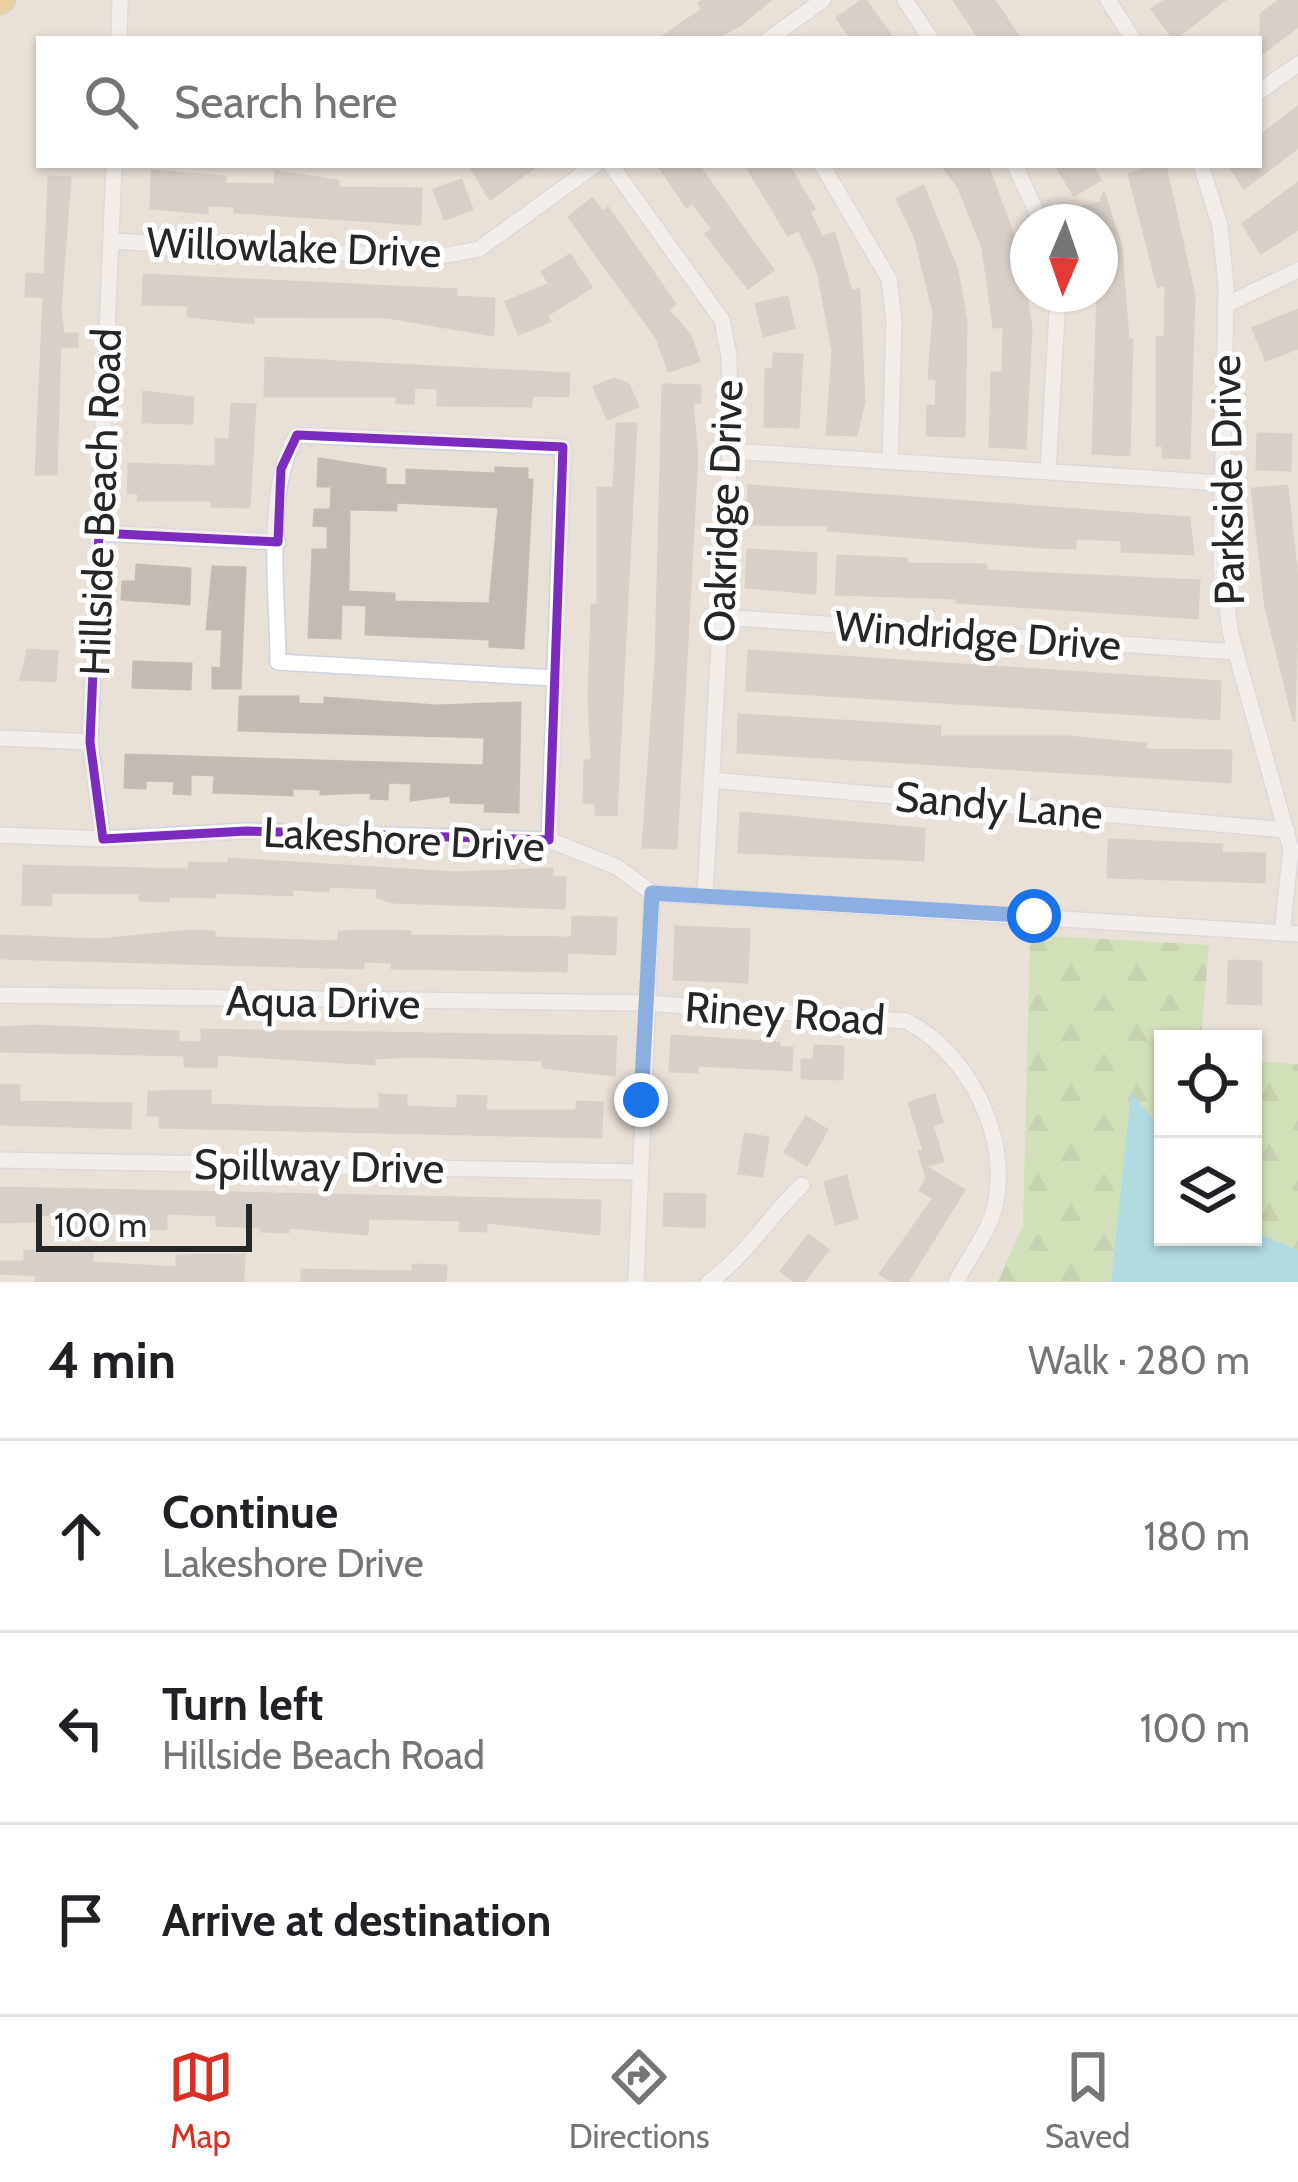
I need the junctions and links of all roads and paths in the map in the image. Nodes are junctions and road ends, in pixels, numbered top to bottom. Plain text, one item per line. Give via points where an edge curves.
1 (120, 0) edge
2 (823, 0) edge
3 (905, 0) edge
4 (1108, 0) edge
5 (119, 36) edge
6 (773, 36) edge
7 (929, 36) edge
8 (1131, 36) edge
9 (1298, 64) edge
10 (1262, 90) edge
11 (114, 168) edge
12 (591, 168) edge
13 (613, 168) edge
14 (824, 168) edge
15 (1016, 168) edge
16 (1202, 168) edge
17 (1033, 204) edge
18 (110, 241) junction
19 (1298, 270) edge
20 (1226, 305) junction
21 (1057, 312) edge
22 (730, 451) junction
23 (890, 461) junction
24 (1048, 472) junction
25 (1221, 483) junction
26 (98, 533) junction
27 (278, 542) junction
28 (720, 617) junction
29 (1237, 652) junction
30 (553, 678) junction
31 (0, 738) edge
32 (90, 742) junction
33 (711, 780) junction
34 (1287, 830) junction
35 (0, 835) edge
36 (103, 839) junction
37 (549, 841) junction
38 (652, 893) junction
39 (704, 894) junction
40 (1290, 933) edge
41 (0, 995) edge
42 (646, 1003) junction
43 (0, 1160) edge
44 (638, 1172) junction
45 (802, 1185) dead end
46 (636, 1282) edge
47 (709, 1282) edge
48 (956, 1282) edge

1 - 5 street
2 - 6 street
3 - 7 street
4 - 8 street
9 - 10 street
11 - 18 street, Hillside Beach Road
12 - 18 street, Willowlake Drive via 479,249 432,258
13 - 22 street, Oakridge Drive via 722,320
14 - 23 street via 889,279
15 - 17 street
16 - 20 street, Parkside Drive via 1220,226
18 - 26 street, Hillside Beach Road
19 - 20 street
20 - 25 street, Parkside Drive
21 - 24 street
22 - 23 street
22 - 28 street, Oakridge Drive
23 - 24 street
24 - 25 street
25 - 29 street, Parkside Drive via 1221,566
26 - 27 street
26 - 32 street, Hillside Beach Road
27 - 30 street via 278,662
27 - 30 street via 281,469 296,435 563,447
28 - 29 street, Windridge Drive
28 - 33 street, Oakridge Drive
29 - 34 street, Parkside Drive
30 - 37 street
31 - 32 street
32 - 36 street, Hillside Beach Road
33 - 34 street, Sandy Lane
33 - 39 street, Oakridge Drive
34 - 40 street, Parkside Drive
35 - 36 street, Lakeshore Drive
36 - 37 street, Lakeshore Drive via 246,831
37 - 38 street, Lakeshore Drive via 617,867
38 - 39 street
38 - 42 street
39 - 40 street
41 - 42 street, Aqua Drive
42 - 44 street
42 - 48 street, Riney Road via 889,1018 942,1042 986,1112 1000,1172 994,1210
43 - 44 street, Spillway Drive
44 - 46 street
45 - 47 street via 742,1259

